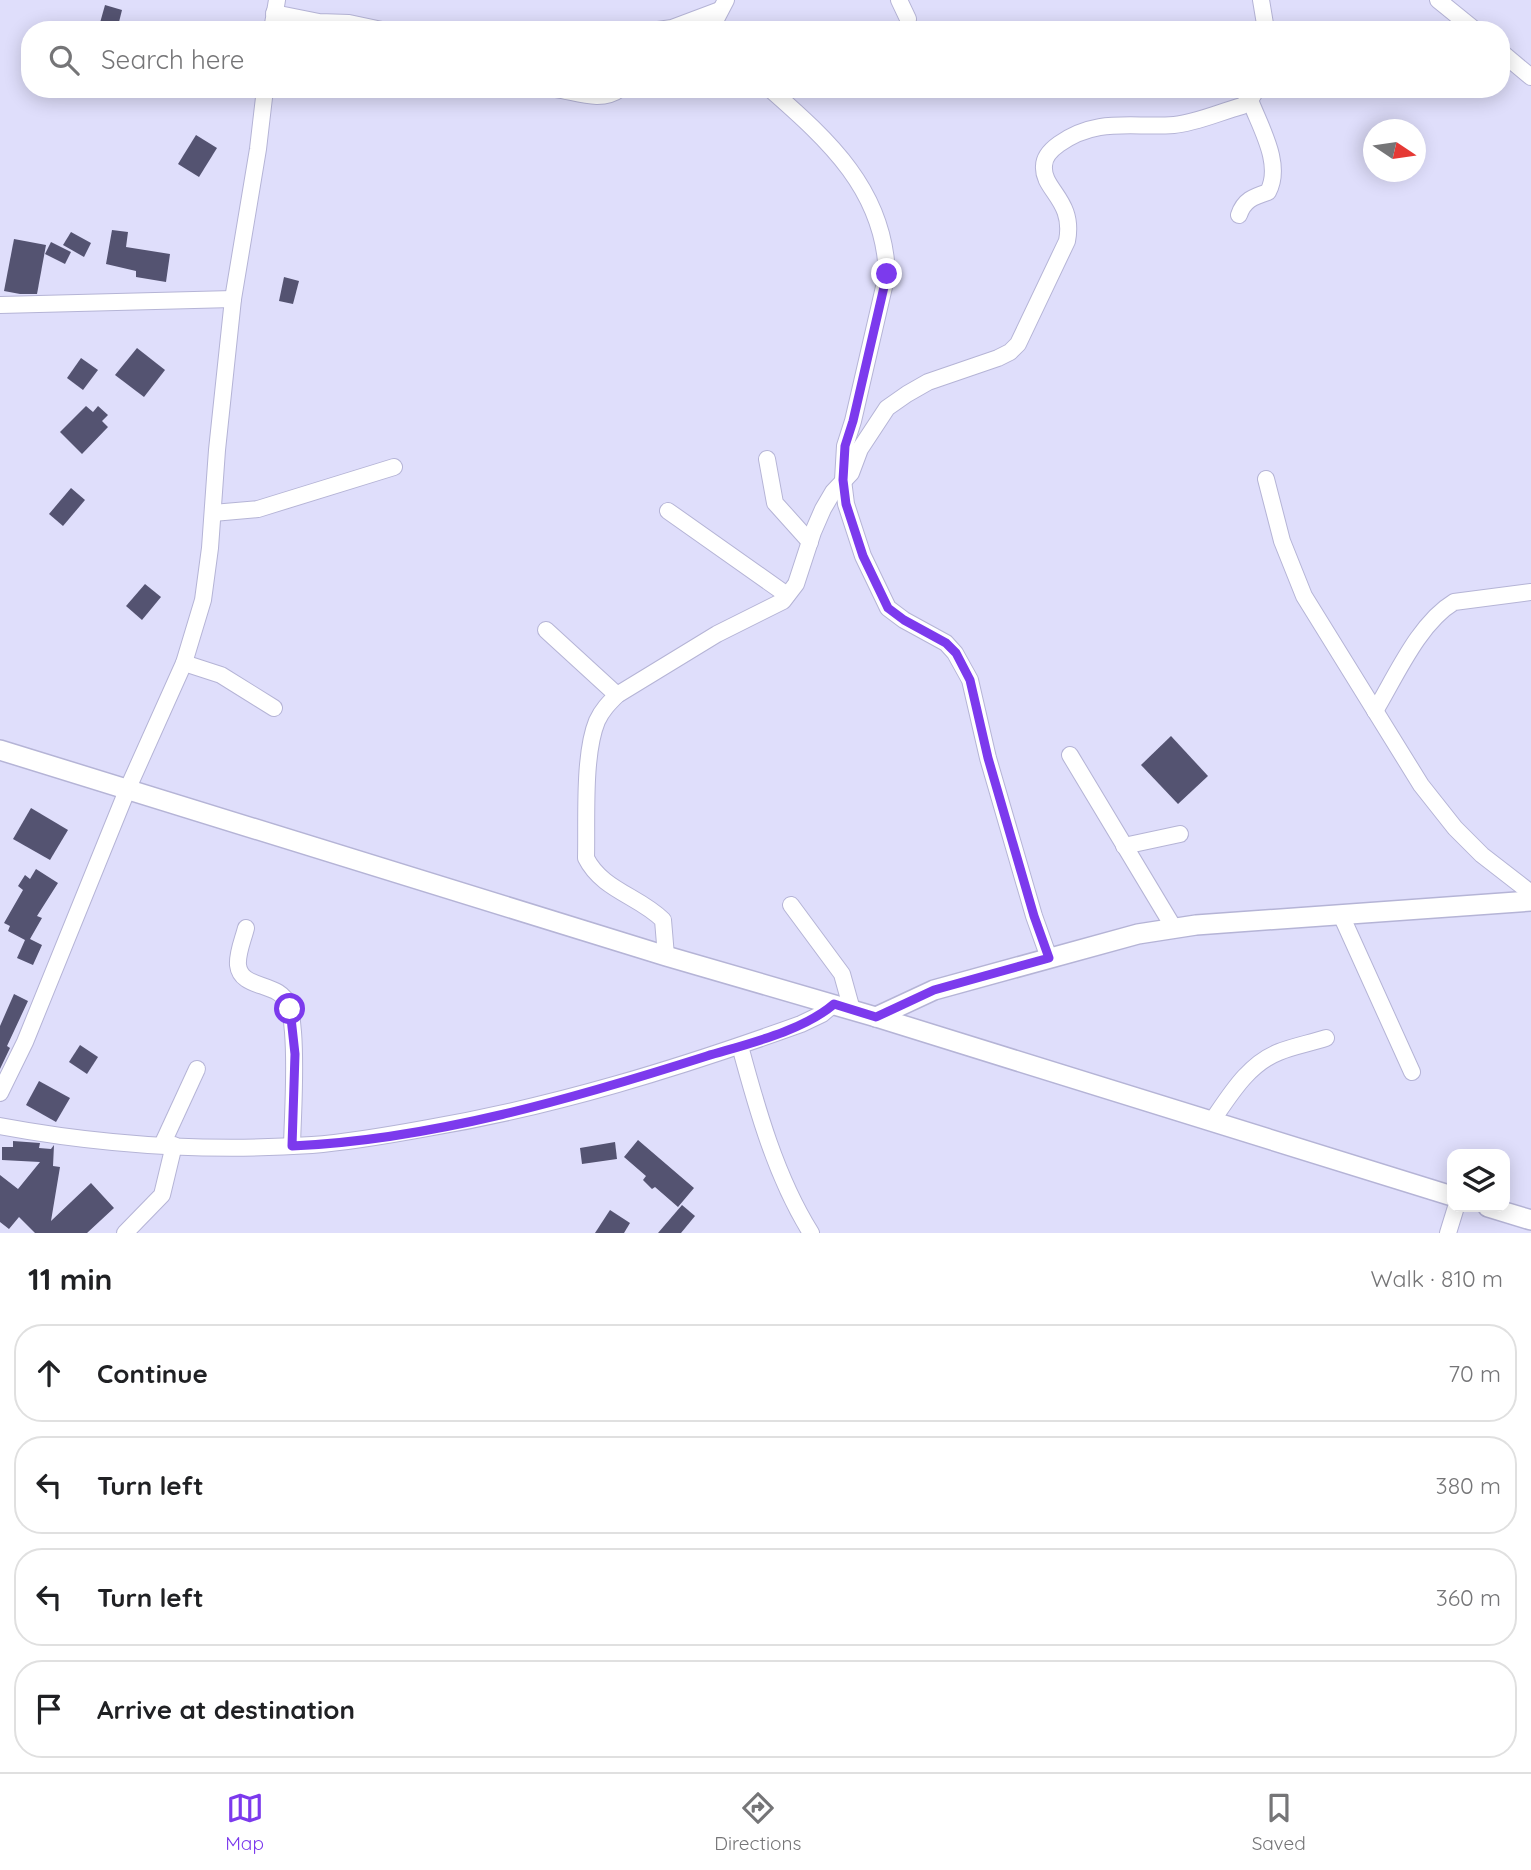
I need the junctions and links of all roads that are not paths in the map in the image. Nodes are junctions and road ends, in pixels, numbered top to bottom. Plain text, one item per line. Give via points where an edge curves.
1 (899, 0) edge
2 (1261, 0) edge
3 (1438, 0) edge
4 (723, 5) edge
5 (275, 6) edge
6 (908, 19) dead end
7 (317, 21) edge
8 (686, 21) edge
9 (715, 21) edge
10 (1264, 21) edge
11 (1464, 21) edge
12 (1510, 60) edge
13 (1531, 77) edge
14 (264, 98) edge
15 (780, 98) edge
16 (1250, 98) edge
17 (1254, 98) edge
18 (1239, 215) dead end
19 (233, 299) junction
20 (0, 305) edge
21 (767, 459) dead end
22 (394, 467) dead end
23 (1266, 479) dead end
24 (843, 480) junction
25 (668, 511) dead end
26 (213, 513) junction
27 (810, 542) junction
28 (1531, 592) edge
29 (787, 595) junction
30 (546, 630) dead end
31 (184, 663) junction
32 (617, 695) junction
33 (274, 708) dead end
34 (1375, 711) junction
35 (0, 750) edge
36 (1070, 755) dead end
37 (128, 788) junction
38 (1180, 834) dead end
39 (1125, 846) junction
40 (1531, 893) edge
41 (1531, 901) edge
42 (791, 905) dead end
43 (1341, 915) junction
44 (246, 928) dead end
45 (1174, 928) junction
46 (666, 956) junction
47 (1049, 958) junction
48 (843, 1007) junction
49 (876, 1017) junction
50 (1326, 1038) dead end
51 (740, 1046) junction
52 (197, 1069) dead end
53 (1412, 1072) dead end
54 (0, 1093) edge
55 (1212, 1121) junction
56 (0, 1126) edge
57 (168, 1145) junction
58 (292, 1146) junction
59 (1447, 1194) edge
60 (1454, 1212) edge
61 (1505, 1212) edge
62 (1531, 1220) edge
63 (125, 1233) edge
64 (811, 1233) edge
65 (1448, 1233) edge

1 - 6 street
2 - 10 street
3 - 11 street
4 - 8 street
4 - 9 street
5 - 7 street
12 - 13 street
14 - 19 street
15 - 24 street via 814,128 862,185 879,219 886,250 887,274 845,446
16 - 24 street via 1242,106 1176,125 1091,128 1055,147 1043,167 1064,205 1067,241 1018,344 998,358 906,394 887,408
17 - 18 street via 1272,160 1272,184 1268,192 1243,204
19 - 20 street
19 - 26 street
21 - 27 street via 775,503
22 - 26 street via 258,509
23 - 34 street via 1282,541 1304,596
24 - 27 street via 823,509
24 - 47 street via 863,556 888,608 946,643 970,680 988,758
25 - 29 street
26 - 31 street via 203,600
27 - 29 street via 796,584
28 - 34 street via 1445,607 1433,617
29 - 32 street
30 - 32 street
31 - 33 street via 221,675
31 - 37 street
32 - 46 street via 597,722 591,746 586,858 607,884 663,920
34 - 40 street via 1421,785 1455,828
35 - 37 main road
36 - 39 street
37 - 46 main road
37 - 54 street
38 - 39 street
39 - 45 street
41 - 43 main road
42 - 48 street via 842,974
43 - 45 main road
43 - 53 street
44 - 58 street via 238,957 241,975 279,992 290,1009 295,1054
45 - 47 main road
46 - 48 main road
47 - 49 main road via 934,990
48 - 49 main road
48 - 51 street
49 - 55 main road
50 - 55 street via 1262,1061 1236,1086
51 - 58 street via 546,1104 395,1134
51 - 64 street via 760,1119
52 - 57 street
55 - 59 main road
56 - 57 street via 59,1137
57 - 58 street
57 - 63 street via 162,1195
60 - 65 street
61 - 62 main road

